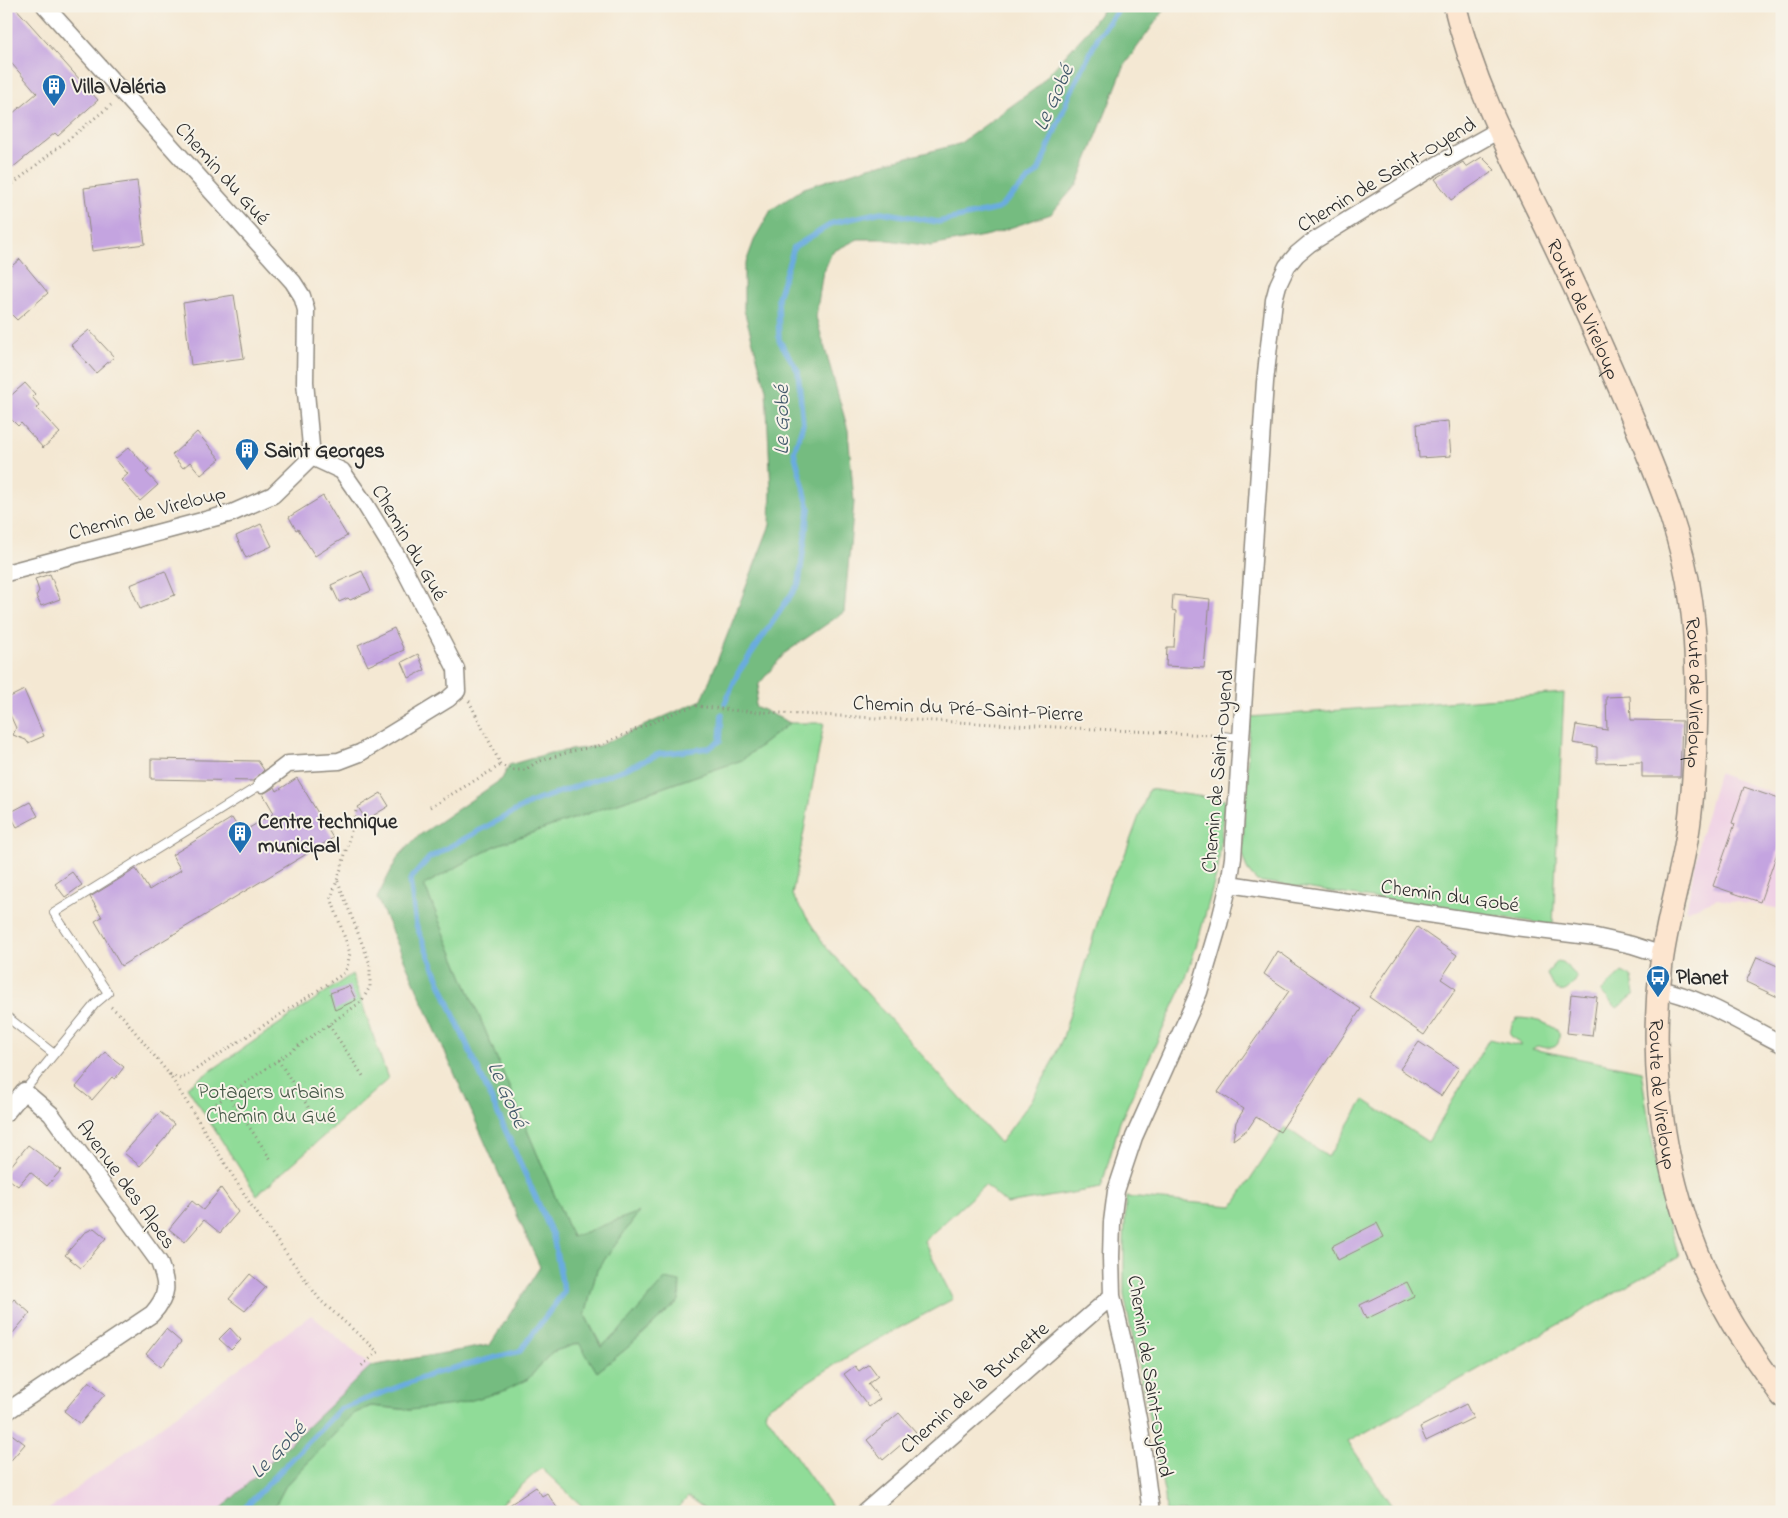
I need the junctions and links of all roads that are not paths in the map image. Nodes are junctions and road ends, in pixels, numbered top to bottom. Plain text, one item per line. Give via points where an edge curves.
1 (45, 6) edge
2 (1455, 6) edge
3 (1499, 130) junction
4 (312, 457) junction
5 (6, 572) edge
6 (1222, 736) road end
7 (1241, 738) junction
8 (262, 784) joint
9 (1229, 884) junction
10 (1663, 954) junction
11 (1659, 989) junction
12 (6, 1016) edge
13 (1782, 1044) edge
14 (54, 1054) junction
15 (24, 1091) junction
16 (6, 1113) edge
17 (1112, 1296) junction
18 (1782, 1396) edge
19 (6, 1412) edge
20 (865, 1512) edge
21 (1151, 1512) edge

1 - 4 street, Chemin du Gué via 293,282 302,296 306,310 305,382
2 - 3 main road, Route de Vireloup via 1469,58
3 - 7 street, Chemin de Saint-Oyend via 1309,244 1287,266 1278,285 1271,317 1265,382
3 - 10 main road, Route de Vireloup via 1626,402 1668,505 1685,563 1697,669 1695,754 1688,834
4 - 5 street, Chemin de Vireloup via 273,495 232,513
4 - 8 street, Chemin du Gué via 342,471 365,504 400,562 456,669 458,691 360,753 339,761 288,764
6 - 7 lane
7 - 9 street, Chemin de Saint-Oyend
8 - 14 lane via 54,913 108,992
9 - 10 street, Chemin du Gobé via 1596,937
9 - 17 street, Chemin de Saint-Oyend via 1199,992 1134,1137 1116,1191 1112,1222
10 - 11 main road, Route de Vireloup
11 - 13 street via 1695,999
11 - 18 main road, Route de Vireloup via 1657,1052 1660,1098 1666,1140 1682,1206 1697,1252 1715,1291
12 - 14 lane
14 - 15 lane
15 - 16 street
15 - 19 street, Avenue des Alpes via 51,1114 159,1262 165,1278 165,1291 162,1302 152,1314
17 - 20 street, Chemin de la Brunette
17 - 21 street, Chemin de Saint-Oyend via 1138,1420

